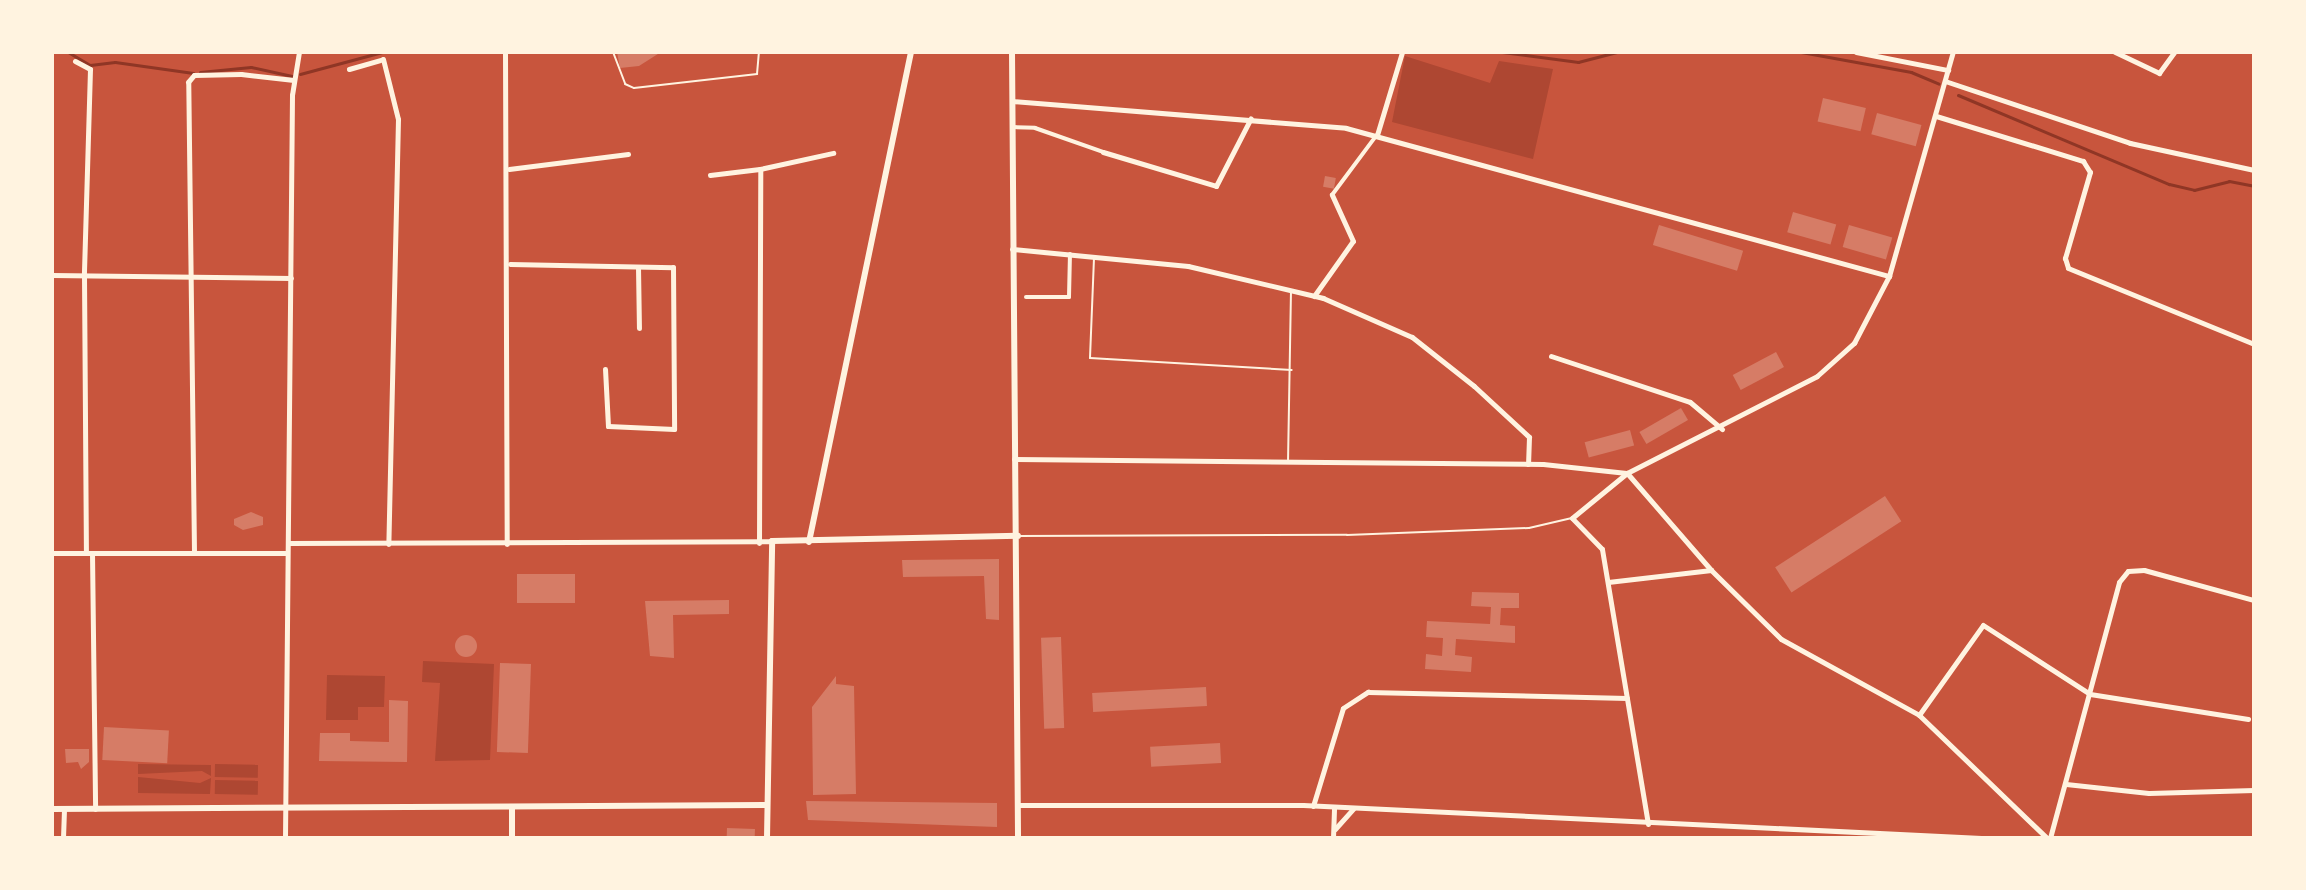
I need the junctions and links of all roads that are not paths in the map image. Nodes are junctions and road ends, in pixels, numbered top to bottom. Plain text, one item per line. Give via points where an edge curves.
1 (299, 52) edge
2 (505, 52) edge
3 (613, 52) edge
4 (759, 52) edge
5 (911, 52) edge
6 (1012, 52) edge
7 (1402, 52) edge
8 (1856, 52) edge
9 (1953, 52) edge
10 (2115, 52) edge
11 (2174, 52) edge
12 (75, 61) dead end
13 (349, 69) dead end
14 (1948, 70) junction
15 (294, 80) junction
16 (1945, 81) junction
17 (1012, 101) junction
18 (1936, 116) junction
19 (1251, 118) junction
20 (1012, 127) junction
21 (1377, 135) junction
22 (1103, 152) joint
23 (833, 153) dead end
24 (628, 154) dead end
25 (760, 169) junction
26 (508, 170) junction
27 (2253, 170) edge
28 (710, 175) dead end
29 (1332, 195) joint
30 (1012, 249) junction
31 (1070, 254) junction
32 (1095, 256) junction
33 (510, 264) junction
34 (638, 267) junction
35 (52, 275) edge
36 (84, 276) junction
37 (190, 276) junction
38 (1889, 276) junction
39 (291, 278) junction
40 (1291, 290) junction
41 (1314, 296) junction
42 (1026, 297) dead end
43 (639, 328) dead end
44 (2253, 344) edge
45 (1551, 356) dead end
46 (605, 369) dead end
47 (1292, 370) junction
48 (1722, 429) junction
49 (1014, 459) junction
50 (1288, 462) junction
51 (1528, 464) junction
52 (1628, 473) junction
53 (1572, 518) junction
54 (1018, 536) junction
55 (772, 541) junction
56 (809, 542) junction
57 (288, 543) junction
58 (759, 543) junction
59 (388, 544) junction
60 (507, 544) junction
61 (194, 552) junction
62 (52, 553) edge
63 (89, 553) junction
64 (285, 553) junction
65 (1711, 570) junction
66 (1608, 582) junction
67 (2253, 600) edge
68 (2090, 694) junction
69 (1627, 698) junction
70 (1919, 715) junction
71 (2248, 719) dead end
72 (2066, 784) junction
73 (2253, 790) edge
74 (767, 805) junction
75 (1018, 805) junction
76 (1312, 806) junction
77 (1335, 807) junction
78 (285, 808) junction
79 (1354, 808) junction
80 (52, 809) edge
81 (64, 809) junction
82 (95, 809) junction
83 (512, 809) junction
84 (1648, 824) junction
85 (1335, 829) junction
86 (1867, 836) edge
87 (63, 837) edge
88 (285, 837) edge
89 (512, 837) edge
90 (767, 837) edge
91 (1018, 837) edge
92 (1333, 837) edge
93 (1981, 837) edge
94 (2049, 837) edge

1 - 15 street
2 - 26 street
3 - 4 lane via 625,84 633,88 757,74
5 - 56 street
6 - 17 street
7 - 21 street
8 - 14 street
9 - 14 street
10 - 11 street via 2159,73
12 - 36 street via 90,69
13 - 59 street via 383,59 398,119
14 - 16 street
15 - 37 street via 241,74 194,75 188,82
15 - 39 street
16 - 18 street
16 - 27 street via 2130,144
17 - 19 street
17 - 20 street
18 - 38 street
18 - 44 street via 2083,161 2090,172 2065,258 2068,268
19 - 21 street
19 - 22 street via 1216,186
20 - 22 street via 1035,128
20 - 30 street
21 - 29 street
21 - 38 street
23 - 25 street
24 - 26 street
25 - 28 street
25 - 58 street
26 - 33 street
29 - 41 street via 1353,241
30 - 31 street
30 - 49 street
31 - 32 street
31 - 42 street via 1069,297
32 - 40 street via 1188,266
32 - 47 lane via 1090,358
33 - 34 street
33 - 60 street
34 - 43 street
34 - 46 street via 673,267 674,429 608,426
35 - 36 street
36 - 37 street
36 - 63 street
37 - 39 street
37 - 61 street
38 - 48 street via 1854,344 1817,376
39 - 57 street
40 - 41 street
40 - 47 lane
41 - 51 street via 1412,337 1529,437
45 - 48 street via 1690,402
47 - 50 lane
48 - 52 street
49 - 50 street
49 - 54 street
50 - 51 street
51 - 52 street
52 - 53 street
52 - 65 street
53 - 54 lane via 1529,528 1347,535
53 - 66 street via 1602,549
54 - 56 street
54 - 75 street
55 - 56 street
55 - 58 street
55 - 74 street
57 - 59 street
57 - 64 street
58 - 60 street
59 - 60 street
61 - 63 street
61 - 64 street
62 - 63 street
63 - 82 street
64 - 78 street
65 - 66 street
65 - 70 street via 1791,646
66 - 69 street
67 - 68 street via 2144,570 2128,571 2119,582
68 - 70 street via 1983,625
68 - 71 street
68 - 72 street
69 - 76 street via 1368,692 1343,708
69 - 84 street
70 - 94 street
72 - 73 street via 2149,793
72 - 94 street
74 - 83 street
74 - 90 street
75 - 76 street
75 - 91 street
76 - 77 street
77 - 79 street
77 - 85 street
78 - 82 street
78 - 83 street
78 - 88 street
79 - 84 street
79 - 85 street
80 - 81 street
81 - 82 street
81 - 87 street
83 - 89 street
84 - 86 street
85 - 92 street
86 - 93 street

